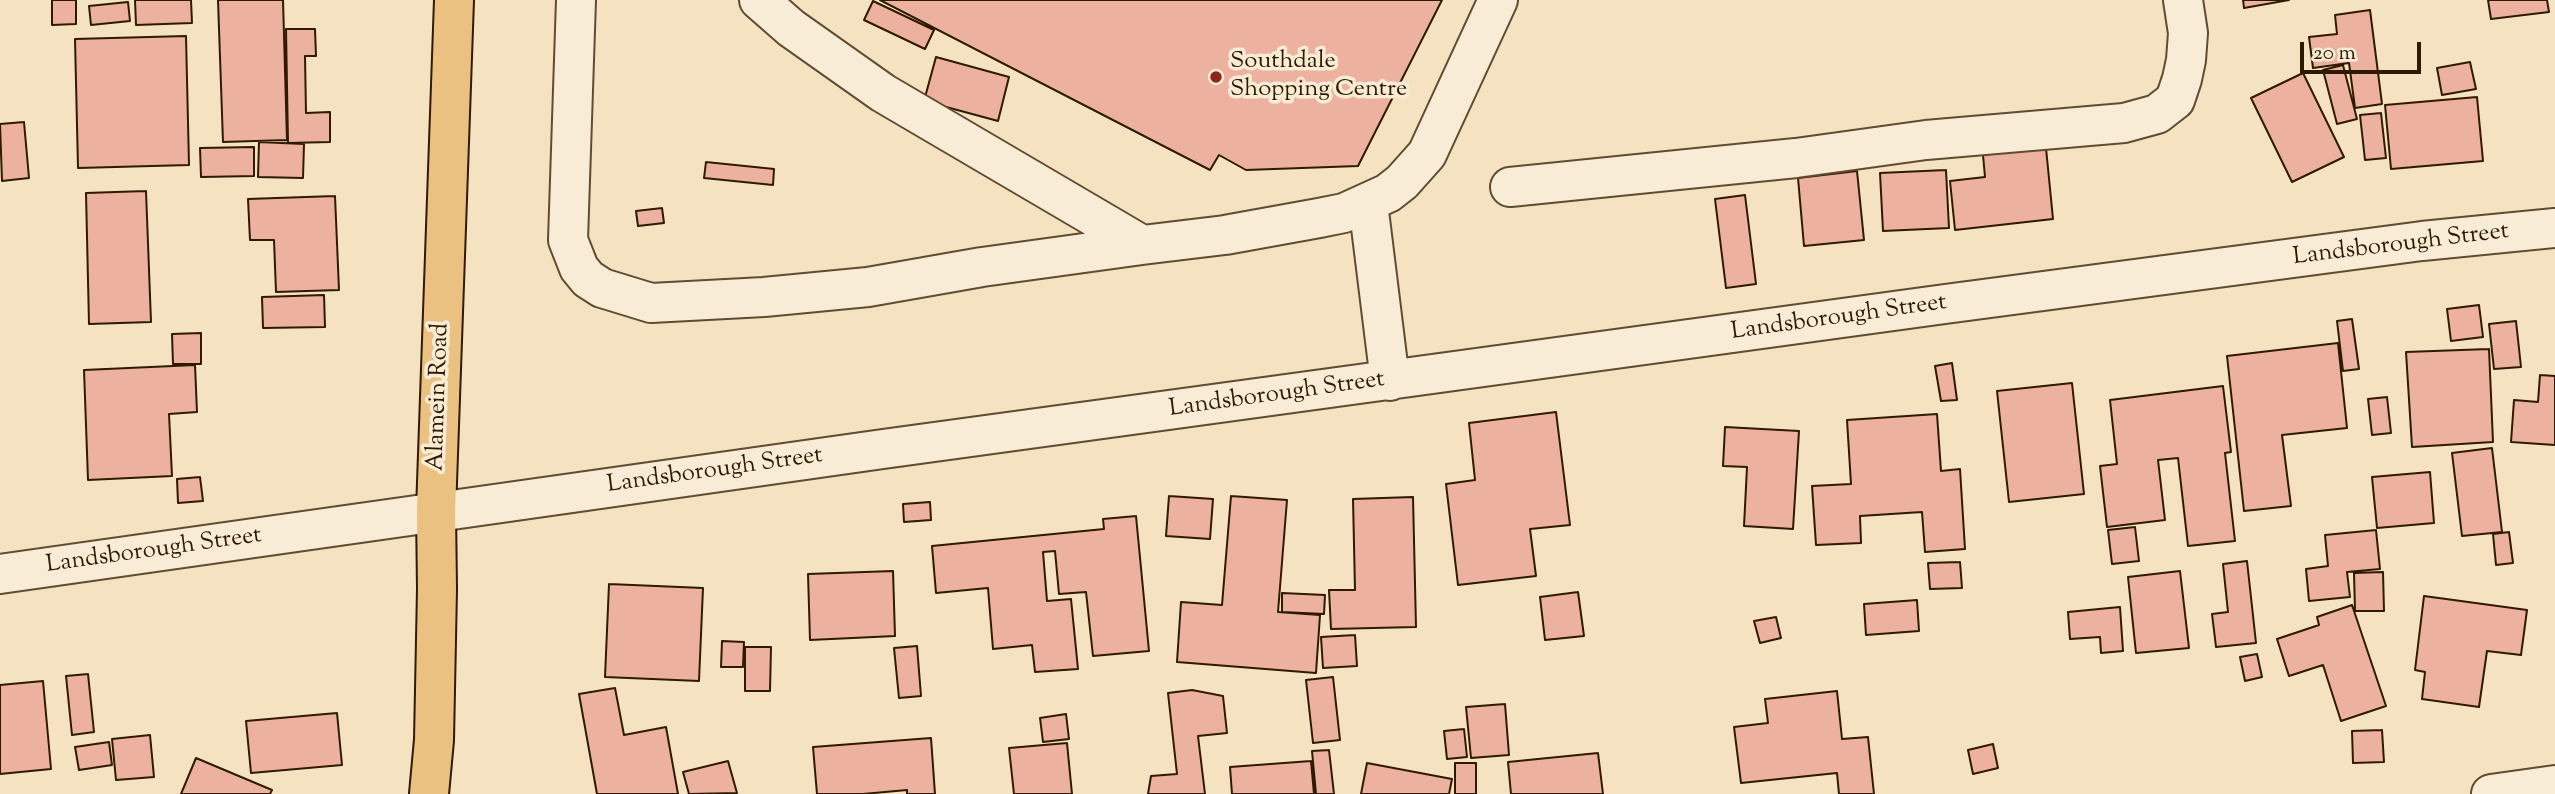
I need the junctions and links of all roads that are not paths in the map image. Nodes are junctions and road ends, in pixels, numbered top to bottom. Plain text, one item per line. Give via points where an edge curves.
1 (454, 0) edge
2 (576, 0) edge
3 (759, 0) edge
4 (1497, 0) edge
5 (2183, 0) edge
6 (1510, 187) dead end
7 (1368, 204) junction
8 (2555, 228) edge
9 (1142, 245) junction
10 (1390, 381) junction
11 (436, 511) junction
12 (1, 564) edge
13 (2555, 785) edge
14 (429, 794) edge
15 (2491, 794) edge

1 - 11 main road, Alamein Road
2 - 9 street via 568,240 579,268 602,288 651,303 764,297 868,287
3 - 9 street via 883,93
4 - 7 street via 1427,153 1402,182
5 - 6 street via 2186,60 2175,100 2157,114 2124,124 1926,140 1796,159
7 - 9 street via 1319,218
7 - 10 street
8 - 10 street, Landsborough Street via 2422,241
10 - 11 street, Landsborough Street
11 - 12 street, Landsborough Street
11 - 14 main road, Alamein Road via 434,740
13 - 15 street

